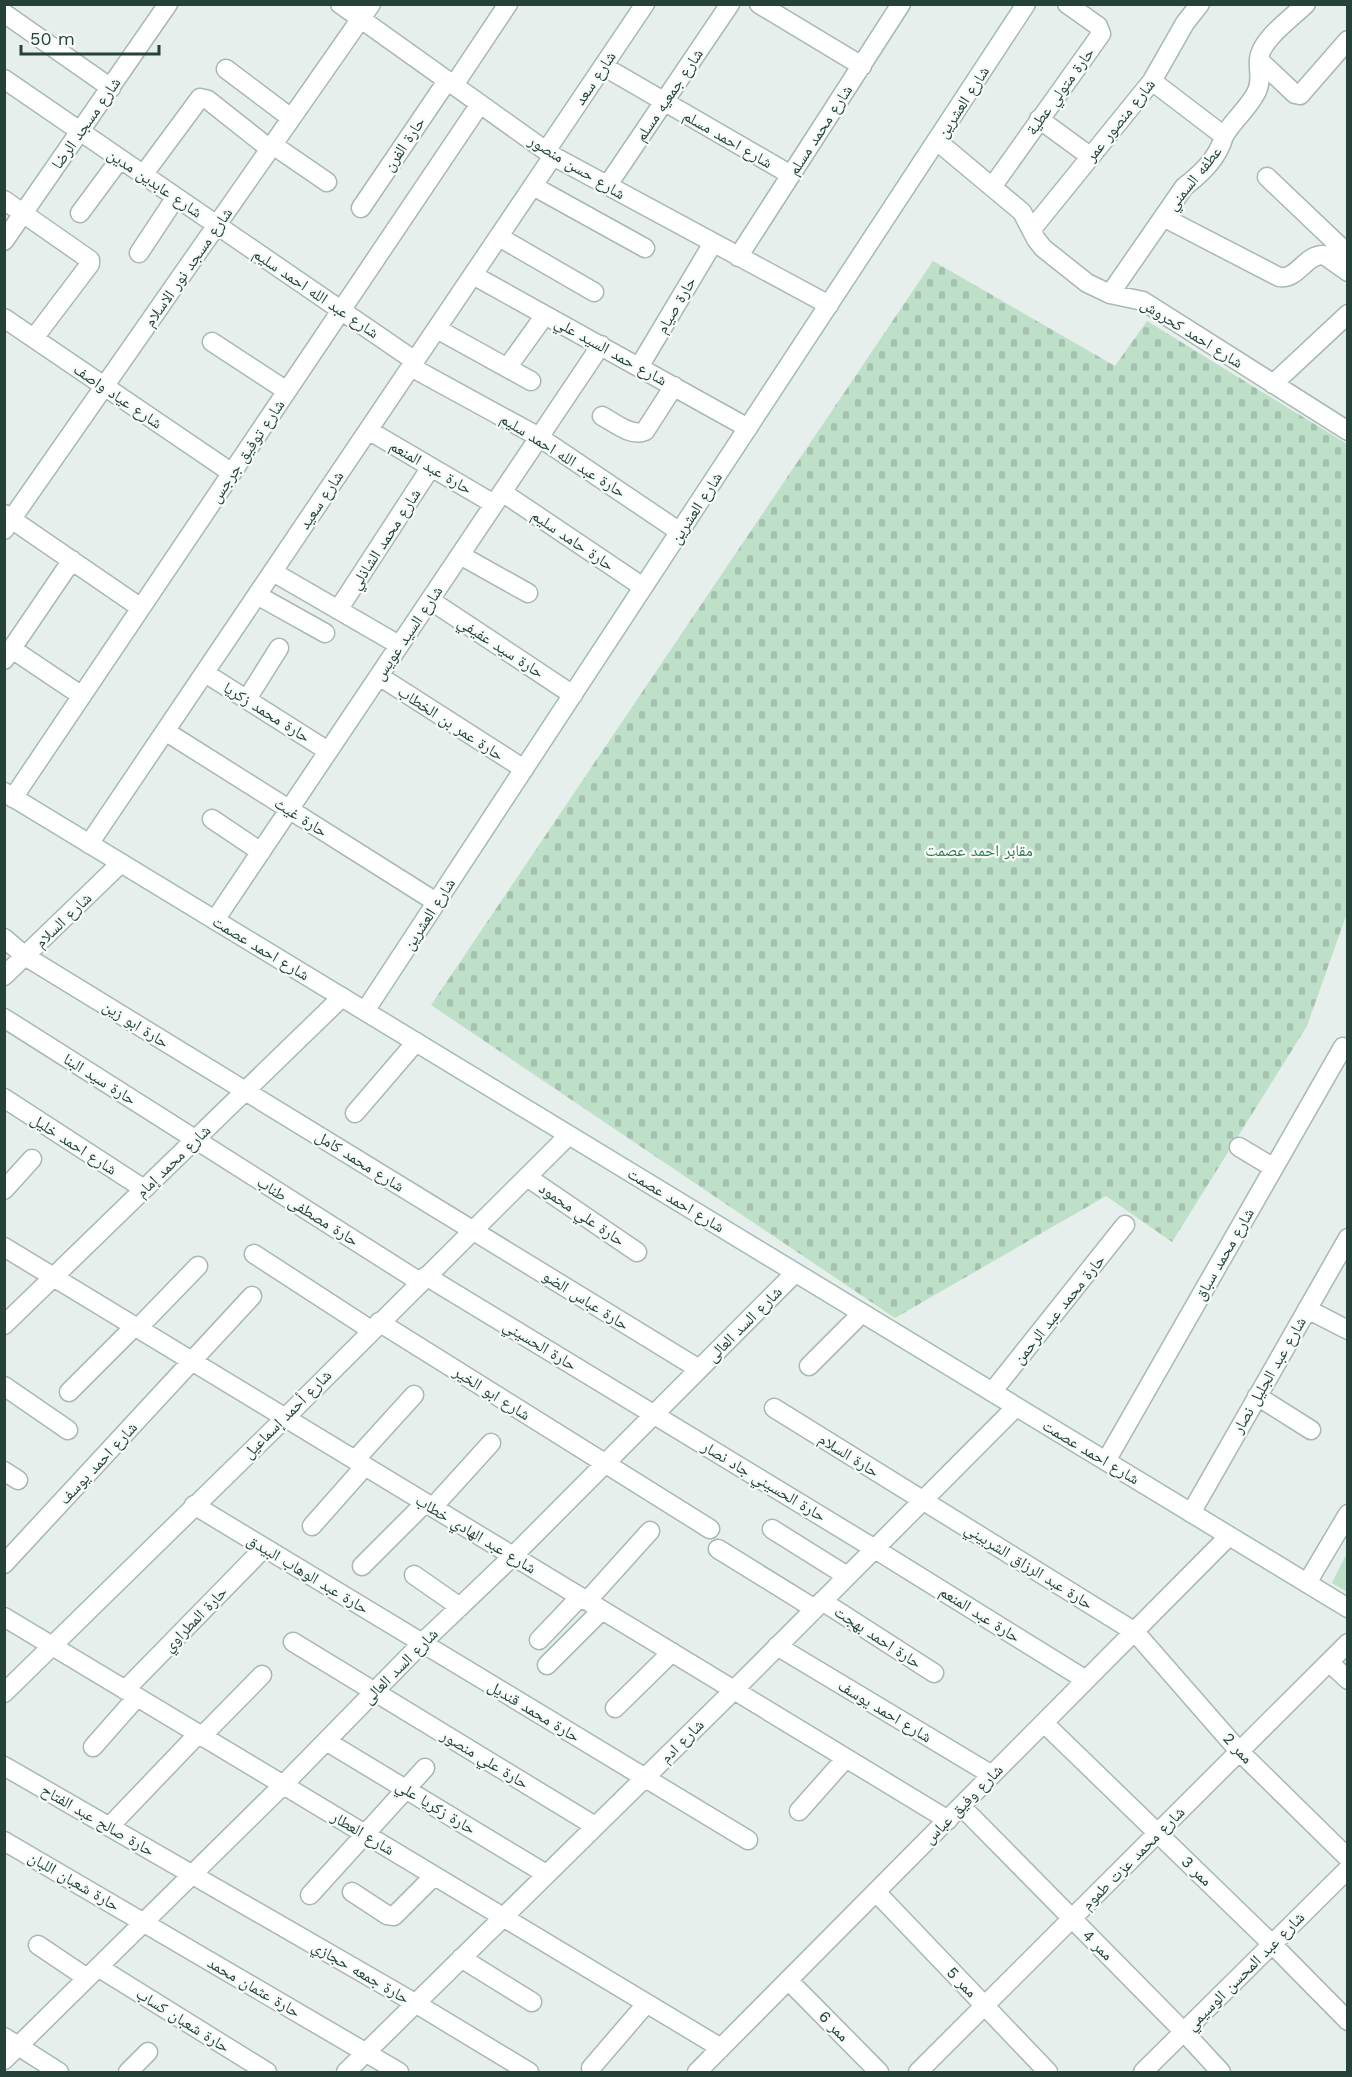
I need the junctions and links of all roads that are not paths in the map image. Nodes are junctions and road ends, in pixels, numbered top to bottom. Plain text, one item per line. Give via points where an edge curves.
1 (168, 4) edge
2 (340, 4) edge
3 (508, 4) edge
4 (645, 4) edge
5 (730, 4) edge
6 (759, 4) edge
7 (901, 4) edge
8 (1026, 4) edge
9 (1067, 4) edge
10 (1200, 4) edge
11 (1306, 4) edge
12 (366, 12) edge
13 (4, 13) edge
14 (1347, 40) edge
15 (1259, 60) junction
16 (603, 66) junction
17 (861, 66) junction
18 (226, 69) dead end
19 (1152, 81) junction
20 (5, 82) edge
21 (450, 83) junction
22 (111, 88) junction
23 (664, 102) junction
24 (480, 104) junction
25 (291, 118) junction
26 (1040, 119) junction
27 (80, 132) junction
28 (1224, 136) junction
29 (937, 141) junction
30 (271, 147) junction
31 (549, 154) junction
32 (1091, 157) junction
33 (120, 159) junction
34 (143, 175) junction
35 (791, 175) junction
36 (1267, 177) dead end
37 (327, 182) dead end
38 (533, 186) junction
39 (608, 186) junction
40 (992, 187) junction
41 (176, 197) junction
42 (4, 200) edge
43 (361, 208) dead end
44 (24, 213) junction
45 (80, 213) dead end
46 (1163, 217) junction
47 (217, 225) junction
48 (1032, 229) junction
49 (6, 235) edge
50 (499, 237) junction
51 (713, 243) junction
52 (645, 248) dead end
53 (139, 253) dead end
54 (1347, 254) edge
55 (738, 256) junction
56 (1347, 272) edge
57 (473, 274) junction
58 (594, 292) dead end
59 (1110, 294) junction
60 (829, 305) junction
61 (342, 311) junction
62 (1347, 314) edge
63 (545, 315) junction
64 (4, 318) edge
65 (437, 329) junction
66 (34, 338) junction
67 (212, 342) dead end
68 (601, 345) junction
69 (413, 364) junction
70 (639, 367) junction
71 (507, 368) junction
72 (531, 381) dead end
73 (1273, 384) junction
74 (105, 386) junction
75 (674, 386) junction
76 (287, 391) junction
77 (602, 416) dead end
78 (748, 428) junction
79 (368, 430) junction
80 (1347, 431) edge
81 (539, 437) junction
82 (431, 467) junction
83 (232, 473) junction
84 (498, 498) junction
85 (7, 521) edge
86 (680, 532) junction
87 (460, 555) junction
88 (72, 560) junction
89 (273, 572) junction
90 (643, 587) junction
91 (528, 593) dead end
92 (257, 595) junction
93 (429, 600) junction
94 (141, 608) junction
95 (338, 610) junction
96 (325, 633) dead end
97 (399, 645) junction
98 (279, 648) dead end
99 (8, 655) edge
100 (205, 673) junction
101 (379, 676) junction
102 (573, 694) junction
103 (82, 696) junction
104 (247, 699) junction
105 (165, 731) junction
106 (328, 751) junction
107 (524, 770) junction
108 (9, 795) edge
109 (289, 810) junction
110 (212, 819) dead end
111 (89, 844) junction
112 (261, 852) junction
113 (121, 863) junction
114 (436, 902) junction
115 (215, 920) junction
116 (4, 938) edge
117 (26, 956) junction
118 (4, 976) edge
119 (342, 997) junction
120 (365, 1011) junction
121 (4, 1018) edge
122 (416, 1042) junction
123 (1343, 1047) dead end
124 (246, 1091) junction
125 (4, 1098) edge
126 (355, 1113) dead end
127 (569, 1135) junction
128 (195, 1139) junction
129 (1239, 1147) dead end
130 (32, 1159) dead end
131 (1274, 1168) junction
132 (527, 1177) junction
133 (144, 1189) junction
134 (4, 1190) edge
135 (1125, 1225) dead end
136 (473, 1231) junction
137 (1347, 1238) edge
138 (4, 1247) edge
139 (637, 1252) dead end
140 (254, 1254) dead end
141 (198, 1266) dead end
142 (795, 1273) junction
143 (54, 1277) junction
144 (423, 1279) junction
145 (252, 1296) dead end
146 (1307, 1309) junction
147 (862, 1313) junction
148 (4, 1325) edge
149 (375, 1326) junction
150 (136, 1327) junction
151 (1347, 1330) edge
152 (192, 1361) junction
153 (809, 1366) dead end
154 (699, 1369) junction
155 (4, 1386) edge
156 (69, 1392) dead end
157 (992, 1392) junction
158 (414, 1395) dead end
159 (1257, 1396) junction
160 (1016, 1407) junction
161 (774, 1408) dead end
162 (653, 1414) junction
163 (285, 1418) junction
164 (68, 1430) dead end
165 (1311, 1430) dead end
166 (491, 1443) dead end
167 (1106, 1461) junction
168 (360, 1463) junction
169 (604, 1463) junction
170 (923, 1501) junction
171 (194, 1505) junction
172 (429, 1505) junction
173 (1191, 1513) junction
174 (1347, 1514) edge
175 (312, 1526) dead end
176 (710, 1529) dead end
177 (772, 1529) dead end
178 (650, 1531) dead end
179 (1229, 1536) junction
180 (264, 1548) junction
181 (875, 1548) junction
182 (718, 1549) dead end
183 (513, 1556) junction
184 (4, 1564) edge
185 (362, 1566) dead end
186 (414, 1575) dead end
187 (848, 1576) junction
188 (1307, 1583) junction
189 (590, 1602) junction
190 (818, 1605) junction
191 (460, 1607) junction
192 (1347, 1608) edge
193 (4, 1617) edge
194 (1135, 1632) junction
195 (539, 1640) dead end
196 (293, 1642) dead end
197 (422, 1643) junction
198 (1347, 1643) edge
199 (52, 1646) junction
200 (777, 1646) junction
201 (672, 1652) junction
202 (1329, 1662) junction
203 (548, 1665) dead end
204 (934, 1673) dead end
205 (262, 1675) dead end
206 (1086, 1680) junction
207 (1347, 1680) edge
208 (734, 1690) junction
209 (375, 1692) junction
210 (4, 1693) edge
211 (131, 1694) junction
212 (615, 1708) dead end
213 (1044, 1723) junction
214 (200, 1735) junction
215 (326, 1741) junction
216 (93, 1748) dead end
217 (1239, 1751) junction
218 (846, 1758) junction
219 (4, 1766) edge
220 (425, 1768) dead end
221 (992, 1775) junction
222 (645, 1778) junction
223 (283, 1785) junction
224 (405, 1789) junction
225 (961, 1806) junction
226 (799, 1811) dead end
227 (948, 1820) junction
228 (595, 1826) junction
229 (109, 1827) junction
230 (1158, 1833) junction
231 (365, 1834) junction
232 (748, 1840) dead end
233 (4, 1841) edge
234 (1347, 1858) edge
235 (1347, 1869) edge
236 (191, 1874) junction
237 (546, 1874) junction
238 (435, 1876) junction
239 (352, 1892) dead end
240 (876, 1892) junction
241 (310, 1895) dead end
242 (503, 1918) junction
243 (1072, 1919) junction
244 (143, 1922) junction
245 (1272, 1944) junction
246 (38, 1945) dead end
247 (460, 1958) junction
248 (93, 1972) junction
249 (788, 1980) junction
250 (532, 2002) dead end
251 (415, 2003) junction
252 (646, 2004) junction
253 (984, 2006) junction
254 (1347, 2022) edge
255 (1184, 2032) junction
256 (12, 2041) edge
257 (721, 2048) junction
258 (148, 2052) dead end
259 (365, 2053) junction
260 (4, 2060) edge
261 (591, 2068) dead end
262 (699, 2072) edge
263 (59, 2073) edge
264 (128, 2073) edge
265 (267, 2073) edge
266 (346, 2073) edge
267 (399, 2073) edge
268 (529, 2073) edge
269 (879, 2073) edge
270 (918, 2073) edge
271 (1048, 2073) edge
272 (1143, 2073) edge
273 (1221, 2073) edge

1 - 22 street, شارع مسجد الرضا
2 - 12 street, شارع حسن منصور
3 - 21 street, حارة الفرن
4 - 16 street, شارع سعد
5 - 23 street, شارع جمعيه مسلم
6 - 17 street
7 - 17 street, شارع محمد مسلم
8 - 29 street, شارع العشرين
9 - 26 street, حارة متولي عطية via 1098,26 1101,34
10 - 19 street, شارع منصور عمر
11 - 15 street via 1268,40
12 - 21 street, شارع حسن منصور
12 - 25 street, شارع مسجد نور الاسلام
13 - 22 street
14 - 15 street via 1300,95
15 - 28 street via 1257,92
16 - 23 street, شارع احمد مسلم
16 - 31 street, شارع سعد
17 - 35 street, شارع محمد مسلم
18 - 25 street
19 - 28 street, عطفه السمني
19 - 32 street, شارع منصور عمر
20 - 27 street, شارع عابدين مدين
21 - 24 street, شارع حسن منصور
21 - 43 street, حارة الفرن
22 - 27 street, شارع مسجد الرضا
23 - 35 street, شارع احمد مسلم
23 - 39 street, شارع جمعيه مسلم
24 - 31 street, شارع حسن منصور
24 - 61 street, شارع توفيق جرجس
25 - 30 street, شارع مسجد نور الاسلام
26 - 32 street
26 - 40 street, حارة متولي عطية
27 - 33 street, شارع عابدين مدين
27 - 44 street, شارع مسجد الرضا
28 - 46 street, عطفه السمني via 1201,174 1184,187
29 - 40 street, شارع احمد كحروش
29 - 60 street, شارع العشرين
30 - 34 street via 208,100 200,99
30 - 37 street
30 - 47 street, شارع مسجد نور الاسلام
31 - 38 street, شارع سعيد
31 - 39 street, شارع حسن منصور
32 - 48 street, شارع منصور عمر
33 - 34 street, شارع عابدين مدين
33 - 45 street
34 - 41 street, شارع عابدين مدين
35 - 55 street, شارع محمد مسلم
36 - 54 street
38 - 50 street, شارع سعيد
38 - 52 street
39 - 51 street, شارع حسن منصور
40 - 48 street, شارع احمد كحروش via 1022,212
41 - 47 street, شارع عابدين مدين
41 - 53 street
42 - 44 street
44 - 49 street, شارع مسجد الرضا
44 - 66 street via 91,262
46 - 56 street via 1279,277 1290,277 1320,254
46 - 59 street, عطفه السمني
47 - 61 street, شارع عبد الله احمد سليم
47 - 74 street, شارع مسجد نور الاسلام
48 - 59 street, شارع احمد كحروش via 1043,248 1094,288
50 - 57 street, شارع سعيد
50 - 58 street
51 - 55 street, شارع حسن منصور
51 - 70 street, حارة صيام
55 - 60 street, شارع حسن منصور
57 - 63 street, شارع حمد السيد علي
57 - 65 street, شارع سعيد
59 - 73 street, شارع احمد كحروش via 1143,301
60 - 78 street, شارع العشرين
61 - 69 street, شارع عبد الله احمد سليم
61 - 76 street, شارع توفيق جرجس
62 - 73 street
63 - 68 street, شارع حمد السيد علي
63 - 71 street
64 - 66 street, شارع عياد واصف
65 - 69 street, شارع سعيد
65 - 71 street
66 - 74 street, شارع عياد واصف
67 - 76 street
68 - 70 street, شارع حمد السيد علي
68 - 81 street, شارع السيد عويس
69 - 79 street, شارع سعيد
69 - 81 street, حارة عبد الله احمد سليم
70 - 75 street, شارع حمد السيد علي
71 - 72 street
73 - 80 street, شارع احمد كحروش
74 - 83 street, شارع عياد واصف
74 - 85 street, شارع مسجد نور الاسلام
75 - 77 street via 641,433
75 - 78 street, شارع حمد السيد علي
76 - 83 street, شارع توفيق جرجس
78 - 86 street, شارع العشرين
79 - 82 street, حارة عبد المنعم
79 - 89 street, شارع سعيد
81 - 84 street, شارع السيد عويس
81 - 86 street, حارة عبد الله احمد سليم
82 - 84 street, حارة عبد المنعم
82 - 95 street, شارع محمد الشاذلي
83 - 94 street, شارع توفيق جرجس
84 - 87 street, شارع السيد عويس
84 - 90 street, حارة حامد سليم
85 - 88 street
86 - 90 street, شارع العشرين
87 - 91 street
87 - 93 street, شارع السيد عويس
88 - 94 street
88 - 99 street
89 - 92 street, شارع سعيد
89 - 95 street
90 - 102 street, شارع العشرين
92 - 96 street
92 - 100 street, شارع سعيد
93 - 97 street, شارع السيد عويس
93 - 102 street, حارة سيد عفيفي
94 - 103 street, شارع توفيق جرجس
95 - 97 street
97 - 101 street, شارع السيد عويس
98 - 104 street
99 - 103 street
100 - 104 street, حارة محمد زكريا
100 - 105 street, شارع سعيد
101 - 106 street, شارع السيد عويس
101 - 107 street, حارة عمر بن الخطاب
102 - 107 street, شارع العشرين
103 - 108 street, شارع توفيق جرجس
104 - 106 street, حارة محمد زكريا
105 - 109 street, حارة غيث
105 - 111 street, شارع سعيد
106 - 109 street, شارع السيد عويس
107 - 114 street, شارع العشرين
108 - 111 street, شارع احمد عصمت
109 - 112 street, شارع السيد عويس
109 - 114 street, حارة غيث
110 - 112 street
111 - 113 street, شارع احمد عصمت
112 - 115 street, شارع السيد عويس
113 - 115 street, شارع احمد عصمت
113 - 117 street, شارع السلام
114 - 120 street, شارع العشرين
115 - 119 street, شارع احمد عصمت
116 - 117 street, حارة ابو زين
117 - 118 street, شارع السلام
117 - 124 street, حارة ابو زين
119 - 120 street, شارع احمد عصمت
119 - 124 street, شارع محمد إمام
120 - 122 street, شارع احمد عصمت
121 - 128 street, حارة سيد البنا
122 - 126 street
122 - 127 street, شارع احمد عصمت
123 - 131 street, شارع محمد سباق
124 - 128 street, شارع محمد إمام
124 - 136 street, شارع محمد كامل
125 - 133 street, شارع احمد خليل
127 - 132 street, شارع أحمد إسماعيل
127 - 142 street, شارع احمد عصمت
128 - 133 street, شارع محمد إمام
128 - 144 street, حارة مصطفى طناب
129 - 131 street
130 - 134 street
131 - 167 street, شارع محمد سباق
132 - 136 street, شارع أحمد إسماعيل
132 - 139 street, حارة علي محمود
133 - 143 street, شارع محمد إمام
135 - 157 street, حارة محمد عبد الرحمن
136 - 144 street, شارع أحمد إسماعيل
136 - 154 street, حارة عباس الضو
137 - 146 street, شارع عبد الجليل نصار
138 - 143 street, شارع عبد الهادي خطاب
140 - 149 street, شارع ابو الخير
141 - 150 street
142 - 147 street, شارع احمد عصمت
142 - 154 street, شارع السد العالى
143 - 148 street, شارع محمد إمام
143 - 150 street, شارع عبد الهادي خطاب
144 - 149 street, شارع أحمد إسماعيل
144 - 162 street, حارة الحسيني
145 - 152 street, شارع احمد يوسف
146 - 151 street
146 - 159 street, شارع عبد الجليل نصار
147 - 153 street
147 - 157 street, شارع احمد عصمت
149 - 163 street, شارع أحمد إسماعيل
149 - 169 street, شارع ابو الخير
150 - 152 street, شارع عبد الهادي خطاب
150 - 156 street
152 - 163 street, شارع عبد الهادي خطاب
152 - 184 street, شارع احمد يوسف
154 - 162 street, شارع السد العالى
155 - 164 street
157 - 160 street, شارع احمد عصمت
158 - 168 street
159 - 165 street
159 - 173 street, شارع عبد الجليل نصار
160 - 167 street, شارع احمد عصمت
160 - 170 street, شارع ادم
161 - 170 street, حارة السلام
162 - 169 street, شارع السد العالى
162 - 181 street, حارة الحسيني جاد نصار
163 - 168 street, شارع عبد الهادي خطاب
163 - 171 street, شارع أحمد إسماعيل
166 - 172 street
167 - 173 street, شارع احمد عصمت
168 - 172 street, شارع عبد الهادي خطاب
168 - 175 street
169 - 176 street, شارع ابو الخير
169 - 183 street, شارع السد العالى
170 - 181 street, شارع ادم
170 - 194 street, حارة عبد الرزاق الشربيني
171 - 180 street, حارة عبد الوهاب البيدق
171 - 199 street, شارع أحمد إسماعيل
172 - 183 street, شارع عبد الهادي خطاب
172 - 185 street
173 - 179 street, شارع احمد عصمت
174 - 188 street
177 - 187 street
178 - 189 street
179 - 188 street, شارع احمد عصمت
179 - 194 street, شارع وفيق عباس
180 - 197 street, حارة عبد الوهاب البيدق
180 - 211 street, حارة المطراوي
181 - 187 street, شارع ادم
181 - 206 street, حارة عبد المنعم
182 - 190 street, حارة احمد بهجت
183 - 189 street, شارع عبد الهادي خطاب
183 - 191 street, شارع السد العالى
186 - 191 street
187 - 190 street, شارع ادم
188 - 192 street, شارع احمد عصمت
189 - 195 street
189 - 201 street, شارع عبد الهادي خطاب
189 - 203 street
190 - 200 street, شارع ادم
190 - 204 street, حارة احمد بهجت
191 - 197 street, شارع السد العالى
193 - 199 street, شارع العطار
194 - 206 street, شارع وفيق عباس
194 - 217 street, ممر 2
196 - 209 street, حارة علي منصور
197 - 209 street, شارع السد العالى
197 - 222 street, حارة محمد قنديل
198 - 202 street, شارع محمد عزت طموم
199 - 210 street, شارع أحمد إسماعيل
199 - 211 street, شارع العطار
200 - 208 street, شارع ادم
200 - 221 street, شارع احمد يوسف
201 - 208 street, شارع عبد الهادي خطاب
201 - 212 street
202 - 207 street
202 - 217 street, شارع محمد عزت طموم
205 - 214 street
206 - 213 street, شارع وفيق عباس
208 - 218 street, شارع عبد الهادي خطاب
208 - 222 street, شارع ادم
209 - 215 street, شارع السد العالى
209 - 228 street, حارة علي منصور
211 - 214 street, شارع العطار
211 - 216 street, حارة المطراوي
213 - 221 street, شارع وفيق عباس
213 - 230 street, ممر 3
214 - 223 street, شارع العطار
214 - 229 street
215 - 223 street, شارع السد العالى
215 - 224 street, حارة زكريا علي
217 - 230 street, شارع محمد عزت طموم
217 - 234 street, ممر 2
218 - 226 street
218 - 227 street, شارع عبد الهادي خطاب
219 - 229 street, حارة صالح عبد الفتاح
220 - 224 street
221 - 225 street, شارع وفيق عباس
222 - 228 street, شارع ادم
222 - 232 street, حارة محمد قنديل
223 - 231 street, شارع العطار
223 - 236 street, شارع السد العالى
224 - 231 street
224 - 237 street, حارة زكريا علي
225 - 227 street, شارع وفيق عباس
225 - 243 street, ممر 4
227 - 240 street, شارع وفيق عباس
228 - 237 street, شارع ادم
229 - 236 street, حارة صالح عبد الفتاح
230 - 243 street, شارع محمد عزت طموم
230 - 245 street, ممر 3
231 - 238 street, شارع العطار
231 - 241 street
233 - 244 street, حارة شعبان اللبان
235 - 245 street, شارع عبد المحسن الوسيمي
236 - 244 street, شارع السد العالى
236 - 251 street, حارة جمعه حجازي
237 - 242 street, شارع ادم
238 - 239 street via 394,1916
238 - 242 street, شارع العطار
240 - 249 street, شارع وفيق عباس
240 - 253 street, ممر 5
242 - 247 street, شارع ادم
242 - 252 street, شارع العطار
243 - 253 street, شارع محمد عزت طموم
243 - 255 street, ممر 4
244 - 248 street, شارع السد العالى
244 - 259 street, حارة عثمان محمد
245 - 254 street, ممر 3
245 - 255 street, شارع عبد المحسن الوسيمي
246 - 248 street, حارة شعبان كساب
247 - 250 street
247 - 251 street, شارع ادم
248 - 256 street, شارع السد العالى
248 - 265 street, حارة شعبان كساب
249 - 257 street, شارع وفيق عباس
249 - 269 street, ممر 6
251 - 259 street, شارع ادم
251 - 268 street, حارة جمعه حجازي
252 - 257 street, شارع العطار
252 - 261 street
253 - 270 street, شارع محمد عزت طموم
253 - 271 street, ممر 5
255 - 272 street, شارع عبد المحسن الوسيمي
255 - 273 street, ممر 4
256 - 260 street, شارع السد العالى
256 - 263 street
257 - 262 street, شارع وفيق عباس
258 - 264 street
259 - 266 street, شارع ادم
259 - 267 street, حارة عثمان محمد

